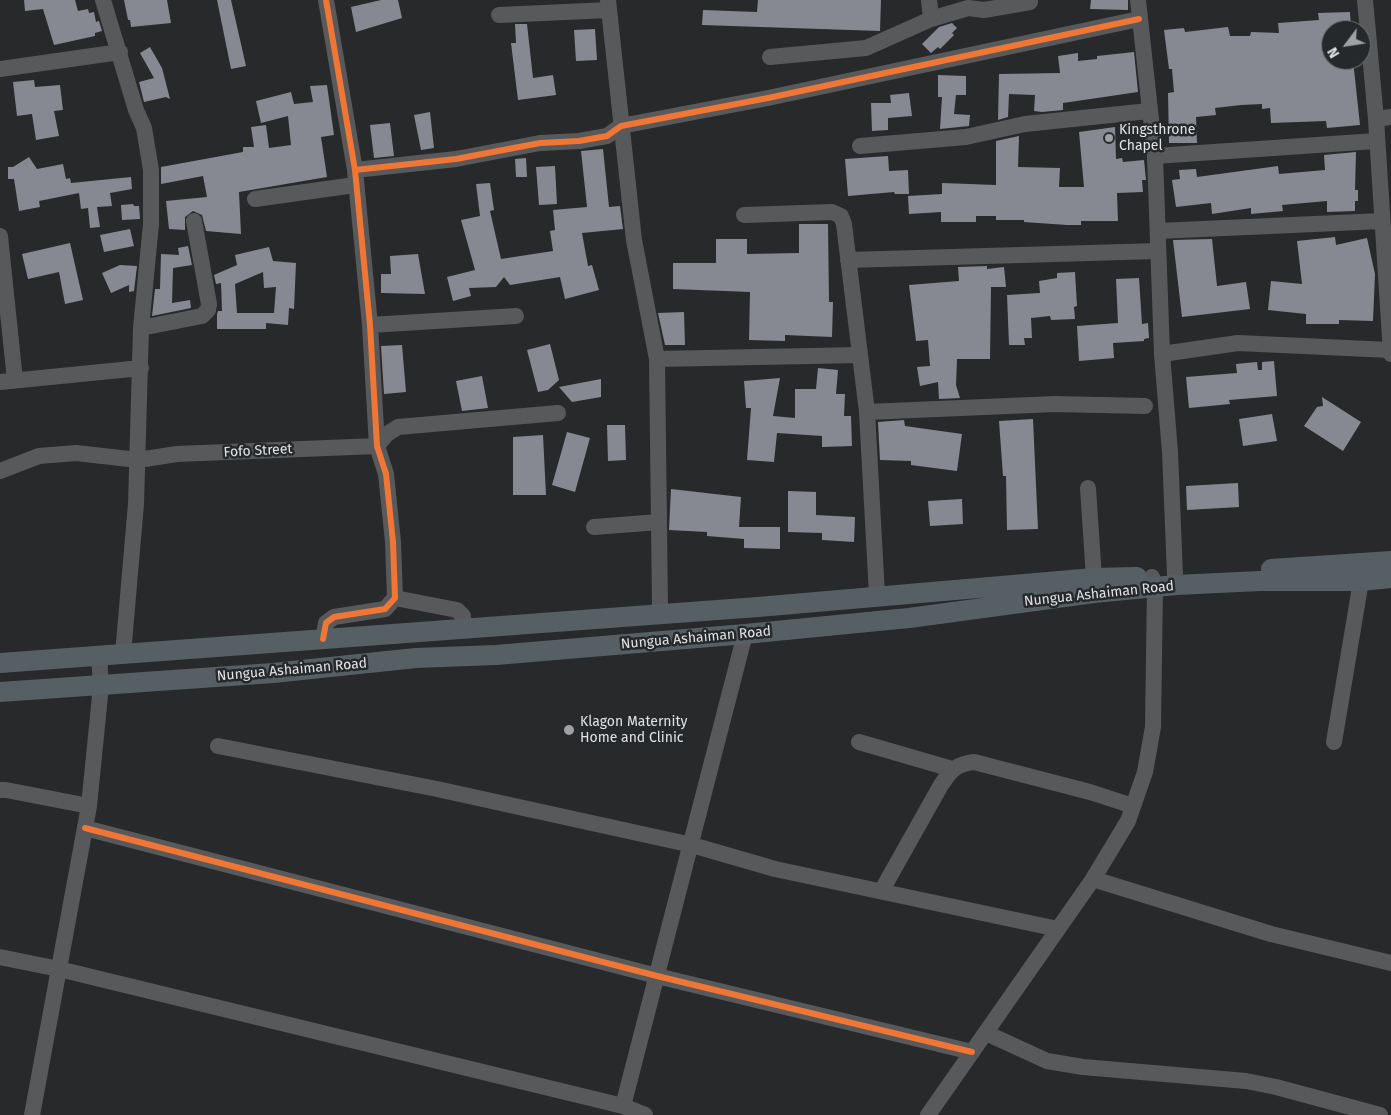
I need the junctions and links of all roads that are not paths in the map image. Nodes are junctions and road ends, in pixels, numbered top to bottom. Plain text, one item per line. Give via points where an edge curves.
1 (103, 0) edge
2 (326, 0) edge
3 (929, 0) edge
4 (1138, 0) edge
5 (1365, 0) edge
6 (1030, 2) dead end
7 (967, 4) edge
8 (609, 5) edge
9 (499, 15) dead end
10 (931, 19) junction
11 (1139, 19) junction
12 (120, 52) junction
13 (770, 57) dead end
14 (0, 69) edge
15 (1149, 111) junction
16 (1383, 118) edge
17 (622, 126) junction
18 (1376, 141) junction
19 (860, 146) dead end
20 (1155, 156) junction
21 (355, 178) junction
22 (1386, 195) edge
23 (255, 199) dead end
24 (744, 215) dead end
25 (194, 221) dead end
26 (1382, 221) junction
27 (1158, 231) junction
28 (0, 240) edge
29 (1158, 251) junction
30 (848, 260) junction
31 (516, 316) dead end
32 (370, 325) junction
33 (141, 328) junction
34 (1390, 350) edge
35 (1162, 354) junction
36 (1391, 354) edge
37 (860, 355) junction
38 (657, 359) junction
39 (141, 368) junction
40 (8, 381) edge
41 (1145, 406) dead end
42 (866, 412) junction
43 (558, 413) dead end
44 (378, 446) junction
45 (138, 460) junction
46 (0, 471) edge
47 (1088, 488) dead end
48 (659, 522) junction
49 (594, 527) dead end
50 (1391, 561) edge
51 (1175, 575) junction
52 (1094, 578) junction
53 (1391, 578) edge
54 (1361, 581) junction
55 (1153, 582) junction
56 (877, 594) junction
57 (395, 598) junction
58 (656, 613) junction
59 (462, 629) junction
60 (745, 634) junction
61 (323, 639) junction
62 (123, 654) junction
63 (99, 655) junction
64 (0, 663) edge
65 (101, 686) junction
66 (0, 692) edge
67 (859, 742) dead end
68 (1334, 742) dead end
69 (218, 746) dead end
70 (952, 769) junction
71 (0, 790) edge
72 (89, 806) junction
73 (1133, 806) junction
74 (86, 828) junction
75 (692, 845) junction
76 (1093, 879) junction
77 (882, 890) junction
78 (1058, 929) junction
79 (0, 957) edge
80 (1391, 963) edge
81 (59, 969) junction
82 (657, 976) junction
83 (986, 1033) junction
84 (972, 1052) junction
85 (624, 1106) junction
86 (32, 1115) edge
87 (645, 1115) edge
88 (928, 1115) edge
89 (1380, 1115) edge

1 - 12 street
2 - 21 street
3 - 10 street
4 - 11 street
5 - 16 street
6 - 7 street via 984,10
7 - 10 street
8 - 9 street
8 - 17 street
10 - 13 street via 866,48
11 - 15 street
11 - 17 street
12 - 14 street
12 - 33 street via 144,128 151,170
15 - 19 street via 1025,124 966,136
15 - 20 street
16 - 18 street
17 - 21 street via 607,136 540,143
17 - 38 street via 634,240
18 - 20 street
18 - 22 street
20 - 27 street
21 - 23 street
21 - 32 street
22 - 26 street
24 - 30 street via 832,212 841,216 844,224
25 - 33 street via 208,310 202,316
26 - 27 street
26 - 34 street
27 - 29 street
28 - 40 street
29 - 30 street
29 - 35 street
30 - 37 street
31 - 32 street
32 - 44 street
33 - 39 street
34 - 35 street via 1238,343
34 - 36 street
35 - 51 street
37 - 38 street
37 - 42 street
38 - 48 street
39 - 40 street
39 - 45 street
41 - 42 street via 1055,404
42 - 56 street
43 - 44 street via 398,427 387,434
44 - 45 street, Fofo Street via 177,454
44 - 57 street via 386,474
45 - 46 street, Fofo Street via 76,453 39,456
45 - 62 street
47 - 52 street
48 - 49 street
48 - 58 street via 660,606
50 - 51 main road, Nungua Ashaiman Road
51 - 55 main road, Nungua Ashaiman Road
52 - 55 main road, Nungua Ashaiman Road
52 - 56 main road, Nungua Ashaiman Road
53 - 54 main road, Nungua Ashaiman Road
54 - 55 main road, Nungua Ashaiman Road
54 - 68 street
55 - 60 main road, Nungua Ashaiman Road via 909,618
55 - 73 street via 1153,727 1145,772
56 - 58 main road, Nungua Ashaiman Road via 758,607
57 - 59 street via 457,610 462,616
57 - 61 street via 385,609 334,617 326,623
58 - 59 main road, Nungua Ashaiman Road
59 - 61 main road, Nungua Ashaiman Road
60 - 65 main road, Nungua Ashaiman Road via 496,655 416,658
60 - 75 street
61 - 62 main road, Nungua Ashaiman Road
62 - 63 main road, Nungua Ashaiman Road
63 - 64 main road, Nungua Ashaiman Road
63 - 65 street
65 - 66 main road, Nungua Ashaiman Road
65 - 72 street
67 - 70 street
69 - 75 street via 437,789
70 - 73 street via 974,762
70 - 77 street
71 - 72 street
72 - 74 street
73 - 76 street via 1128,821
74 - 81 street
74 - 82 street
75 - 77 street via 775,869
75 - 82 street
76 - 78 street
76 - 80 street via 1271,934
77 - 78 street
78 - 83 street
79 - 81 street
81 - 85 street
81 - 86 street
82 - 84 street
82 - 85 street
83 - 84 street
83 - 89 street via 1047,1061 1246,1081
84 - 88 street
85 - 87 street

